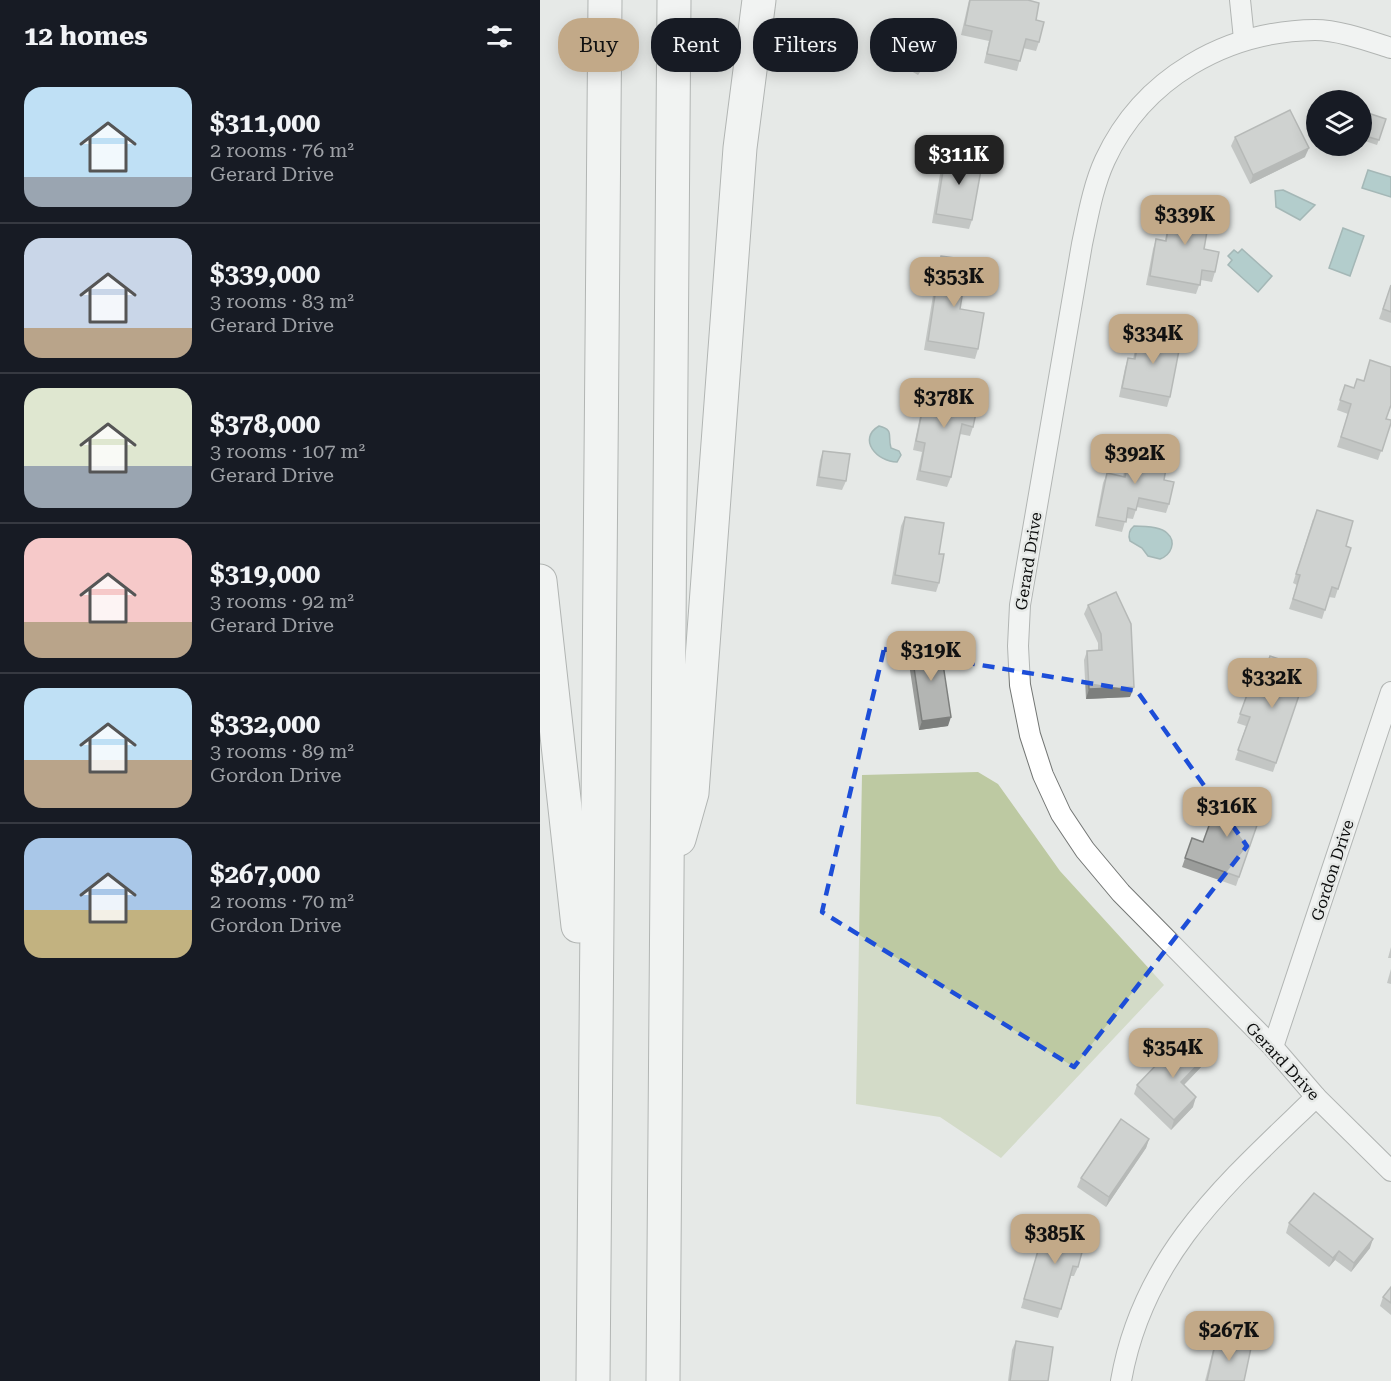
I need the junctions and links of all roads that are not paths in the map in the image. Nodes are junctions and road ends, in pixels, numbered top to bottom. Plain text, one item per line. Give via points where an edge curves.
1 (604, 0) edge
2 (674, 0) edge
3 (759, 0) edge
4 (1240, 0) edge
5 (1244, 39) junction
6 (1391, 48) edge
7 (540, 585) edge
8 (1391, 692) edge
9 (667, 882) junction
10 (1273, 1047) junction
11 (594, 1074) junction
12 (1316, 1097) junction
13 (1391, 1171) edge
14 (592, 1381) edge
15 (663, 1381) edge
16 (1121, 1381) edge

1 - 11 highway
2 - 9 highway
3 - 9 highway via 740,148 692,794
4 - 5 street
5 - 6 street, Gerard Drive via 1317,30
5 - 10 street, Gerard Drive via 1205,56 1170,78 1137,108 1104,161 1082,244 1020,605 1018,645 1020,685 1030,735 1061,814 1121,893
7 - 11 highway
8 - 10 street, Gordon Drive
9 - 15 highway
10 - 12 street, Gerard Drive
11 - 14 highway
12 - 13 street, Gerard Drive
12 - 16 street via 1235,1175 1196,1219 1162,1268 1137,1321

